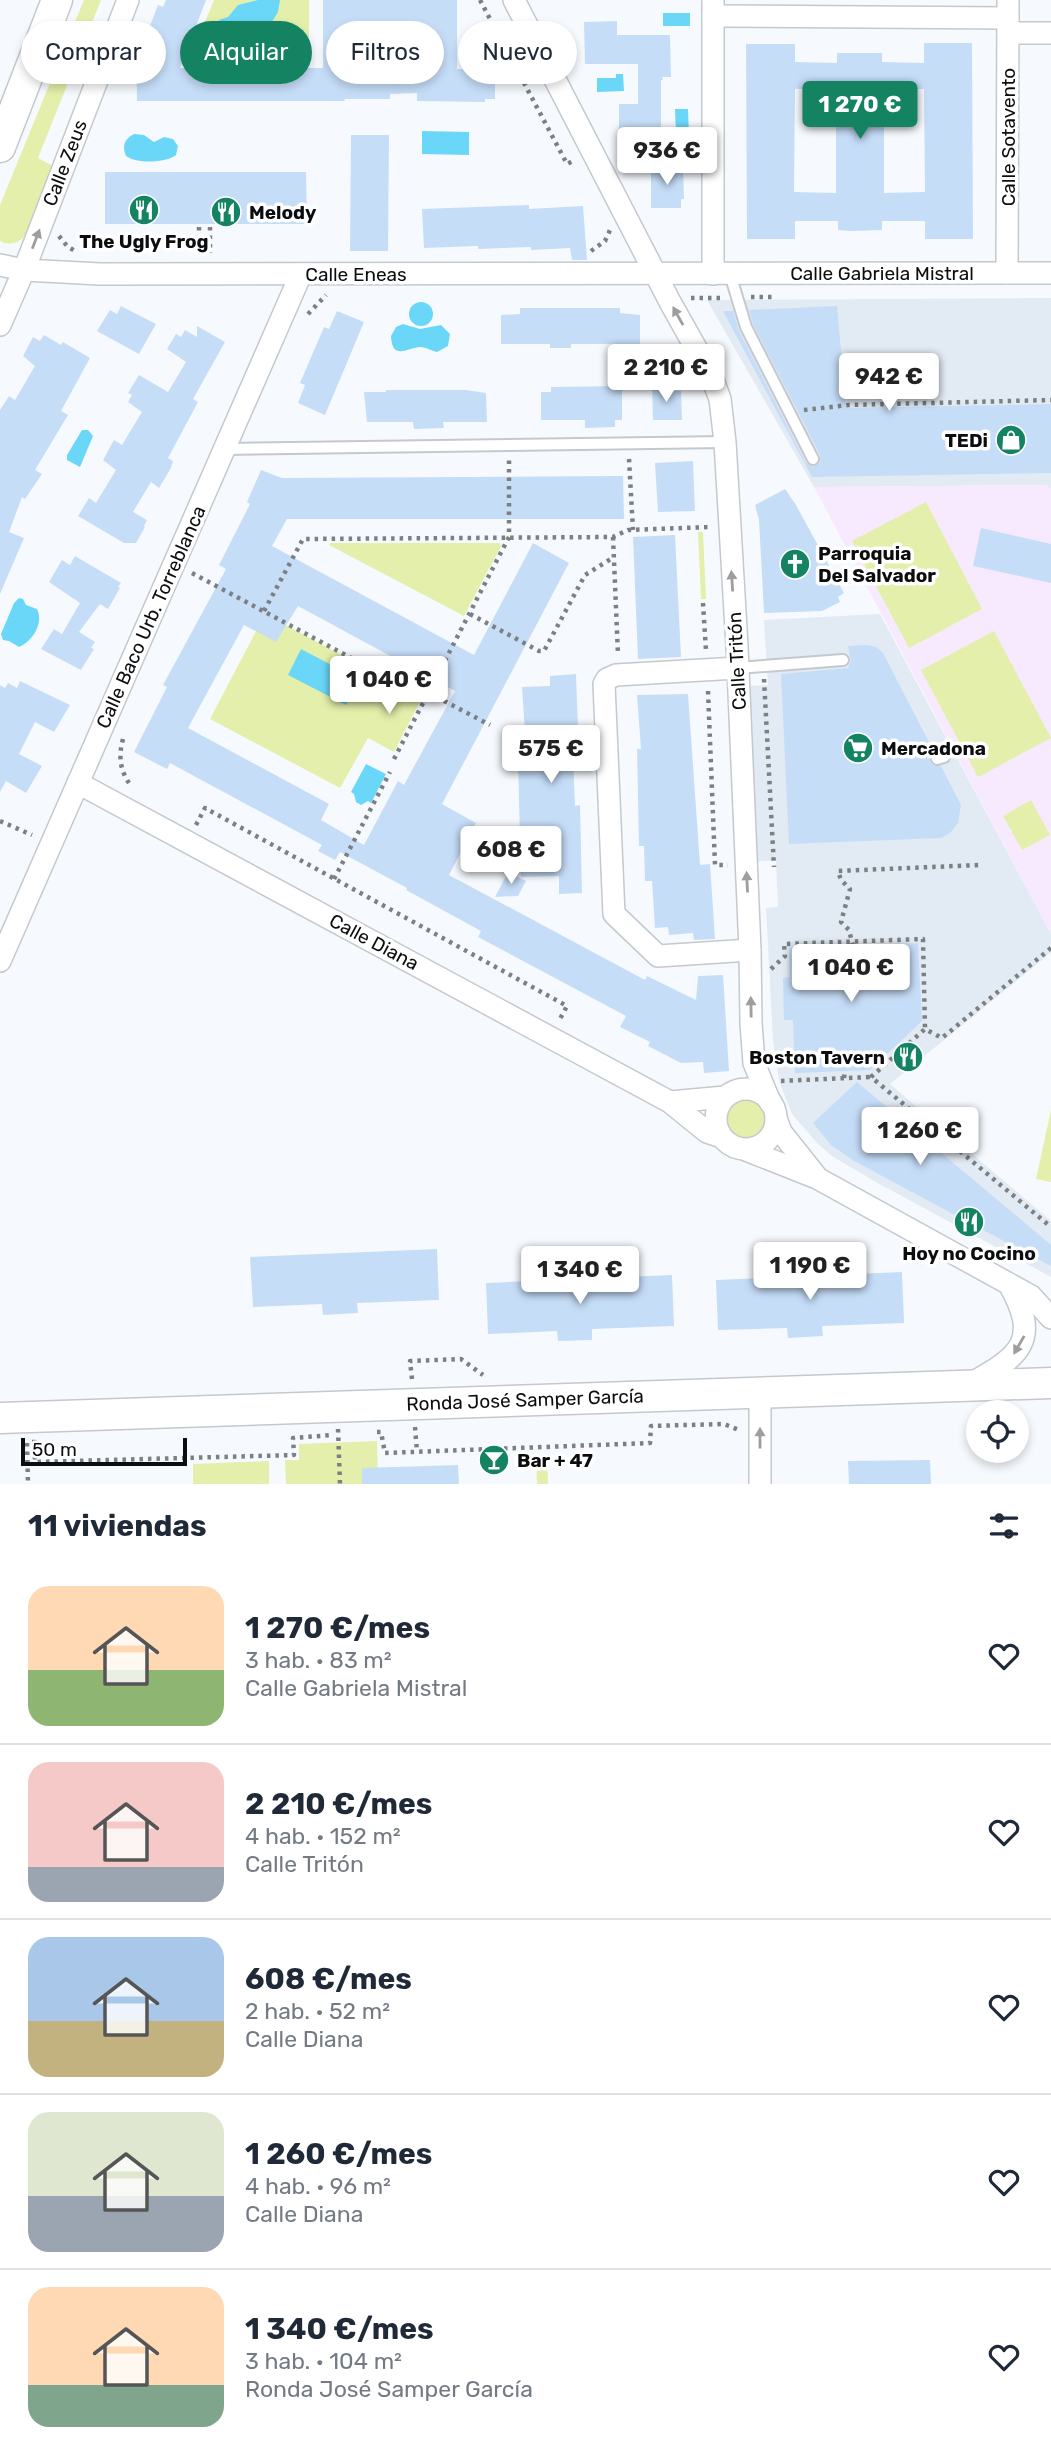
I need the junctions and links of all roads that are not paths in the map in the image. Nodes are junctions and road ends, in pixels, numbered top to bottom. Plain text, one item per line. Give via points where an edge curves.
1 (57, 0) edge
2 (128, 0) edge
3 (514, 0) edge
4 (713, 8) edge
5 (1008, 17) edge
6 (1051, 33) edge
7 (9, 96) edge
8 (0, 147) edge
9 (0, 265) edge
10 (24, 270) junction
11 (1007, 273) junction
12 (1051, 273) edge
13 (301, 274) junction
14 (657, 274) junction
15 (721, 274) junction
16 (0, 324) edge
17 (725, 442) junction
18 (224, 449) junction
19 (813, 458) dead end
20 (843, 660) dead end
21 (737, 668) junction
22 (78, 783) junction
23 (750, 950) junction
24 (0, 961) edge
25 (754, 1063) junction
26 (730, 1094) junction
27 (773, 1101) junction
28 (670, 1102) junction
29 (719, 1136) junction
30 (746, 1150) junction
31 (817, 1178) junction
32 (1009, 1284) junction
33 (1041, 1297) edge
34 (1051, 1318) edge
35 (1051, 1383) edge
36 (967, 1386) junction
37 (760, 1392) junction
38 (0, 1418) edge
39 (760, 1484) edge

1 - 7 main road
10 -> 2 street, Calle Zeus
3 - 14 street, Calle Tritón
4 - 5 street
4 - 15 street
5 - 6 street
5 - 11 street, Calle Sotavento
7 - 8 main road
9 - 10 street, Calle Eneas
10 - 13 street, Calle Eneas
10 - 16 street, Calle Zeus
11 - 12 street, Calle Gabriela Mistral
11 - 15 street, Calle Gabriela Mistral
13 - 14 street, Calle Eneas
13 - 18 street, Calle Baco Urb. Torreblanca
14 - 15 street, Calle Eneas
17 -> 14 street, Calle Tritón via 716,387
15 - 19 lane
17 - 18 lane
21 -> 17 street, Calle Tritón via 720,528
18 - 22 street, Calle Baco Urb. Torreblanca
20 - 21 lane
23 -> 21 street, Calle Tritón
21 - 23 street via 616,675 604,684 614,914 658,956
22 - 24 street, Calle Baco Urb. Torreblanca
22 - 28 street, Calle Diana
25 -> 23 street, Calle Tritón
25 - 26 street
25 - 27 street, Calle Tritón
26 - 27 street via 755,1090
26 - 28 street
26 - 29 street via 715,1115
27 - 30 street via 771,1137
27 - 31 street via 781,1132
28 - 29 street, Calle Diana
29 - 30 street via 736,1149
30 - 31 street
31 - 32 street
32 - 33 street
32 -> 36 street via 1025,1319 1020,1348 1007,1362
33 - 34 street
35 - 36 main road, Ronda José Samper García
36 - 37 main road, Ronda José Samper García
37 - 38 main road, Ronda José Samper García
39 -> 37 street

